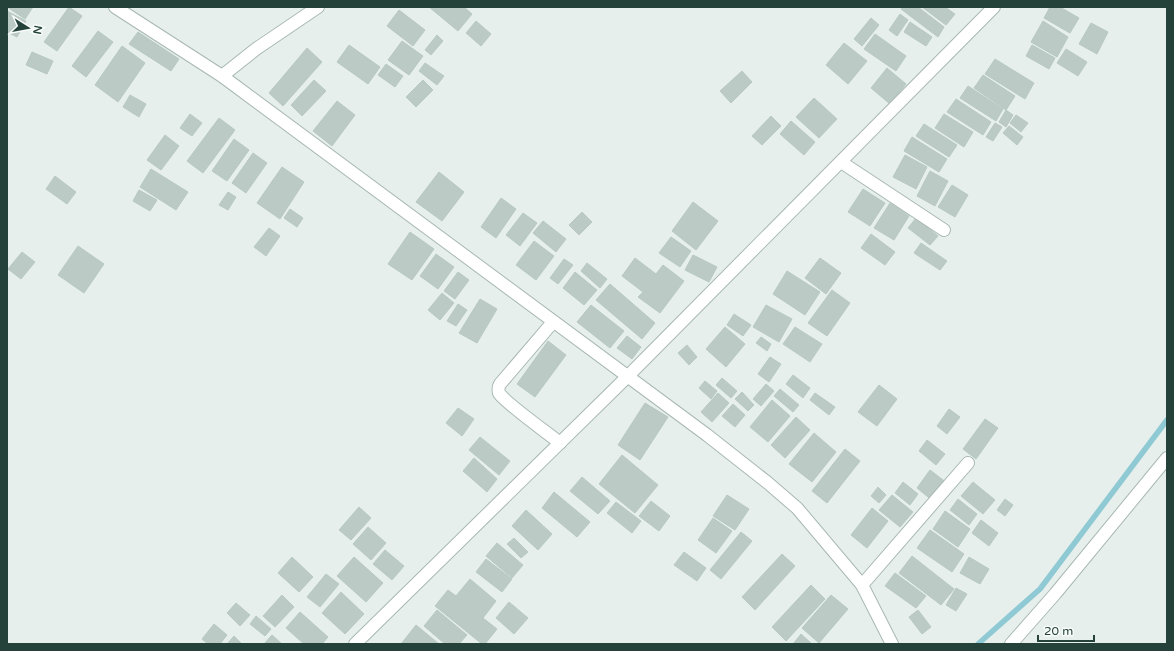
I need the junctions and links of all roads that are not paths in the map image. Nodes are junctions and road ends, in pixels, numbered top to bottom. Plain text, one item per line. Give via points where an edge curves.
1 (116, 7) edge
2 (318, 7) edge
3 (994, 7) edge
4 (222, 76) junction
5 (841, 162) junction
6 (944, 230) dead end
7 (553, 322) junction
8 (627, 377) junction
9 (560, 443) junction
10 (1167, 458) edge
11 (968, 463) dead end
12 (862, 586) junction
13 (355, 644) edge
14 (892, 644) edge
15 (1011, 644) edge

1 - 4 street
2 - 4 street via 256,49
3 - 5 street
4 - 7 street
5 - 6 street
5 - 8 street
7 - 8 street
7 - 9 street via 498,388 507,402
8 - 9 street
8 - 12 street via 707,435 785,497 831,547
9 - 13 street
10 - 15 street
11 - 12 street
12 - 14 street

